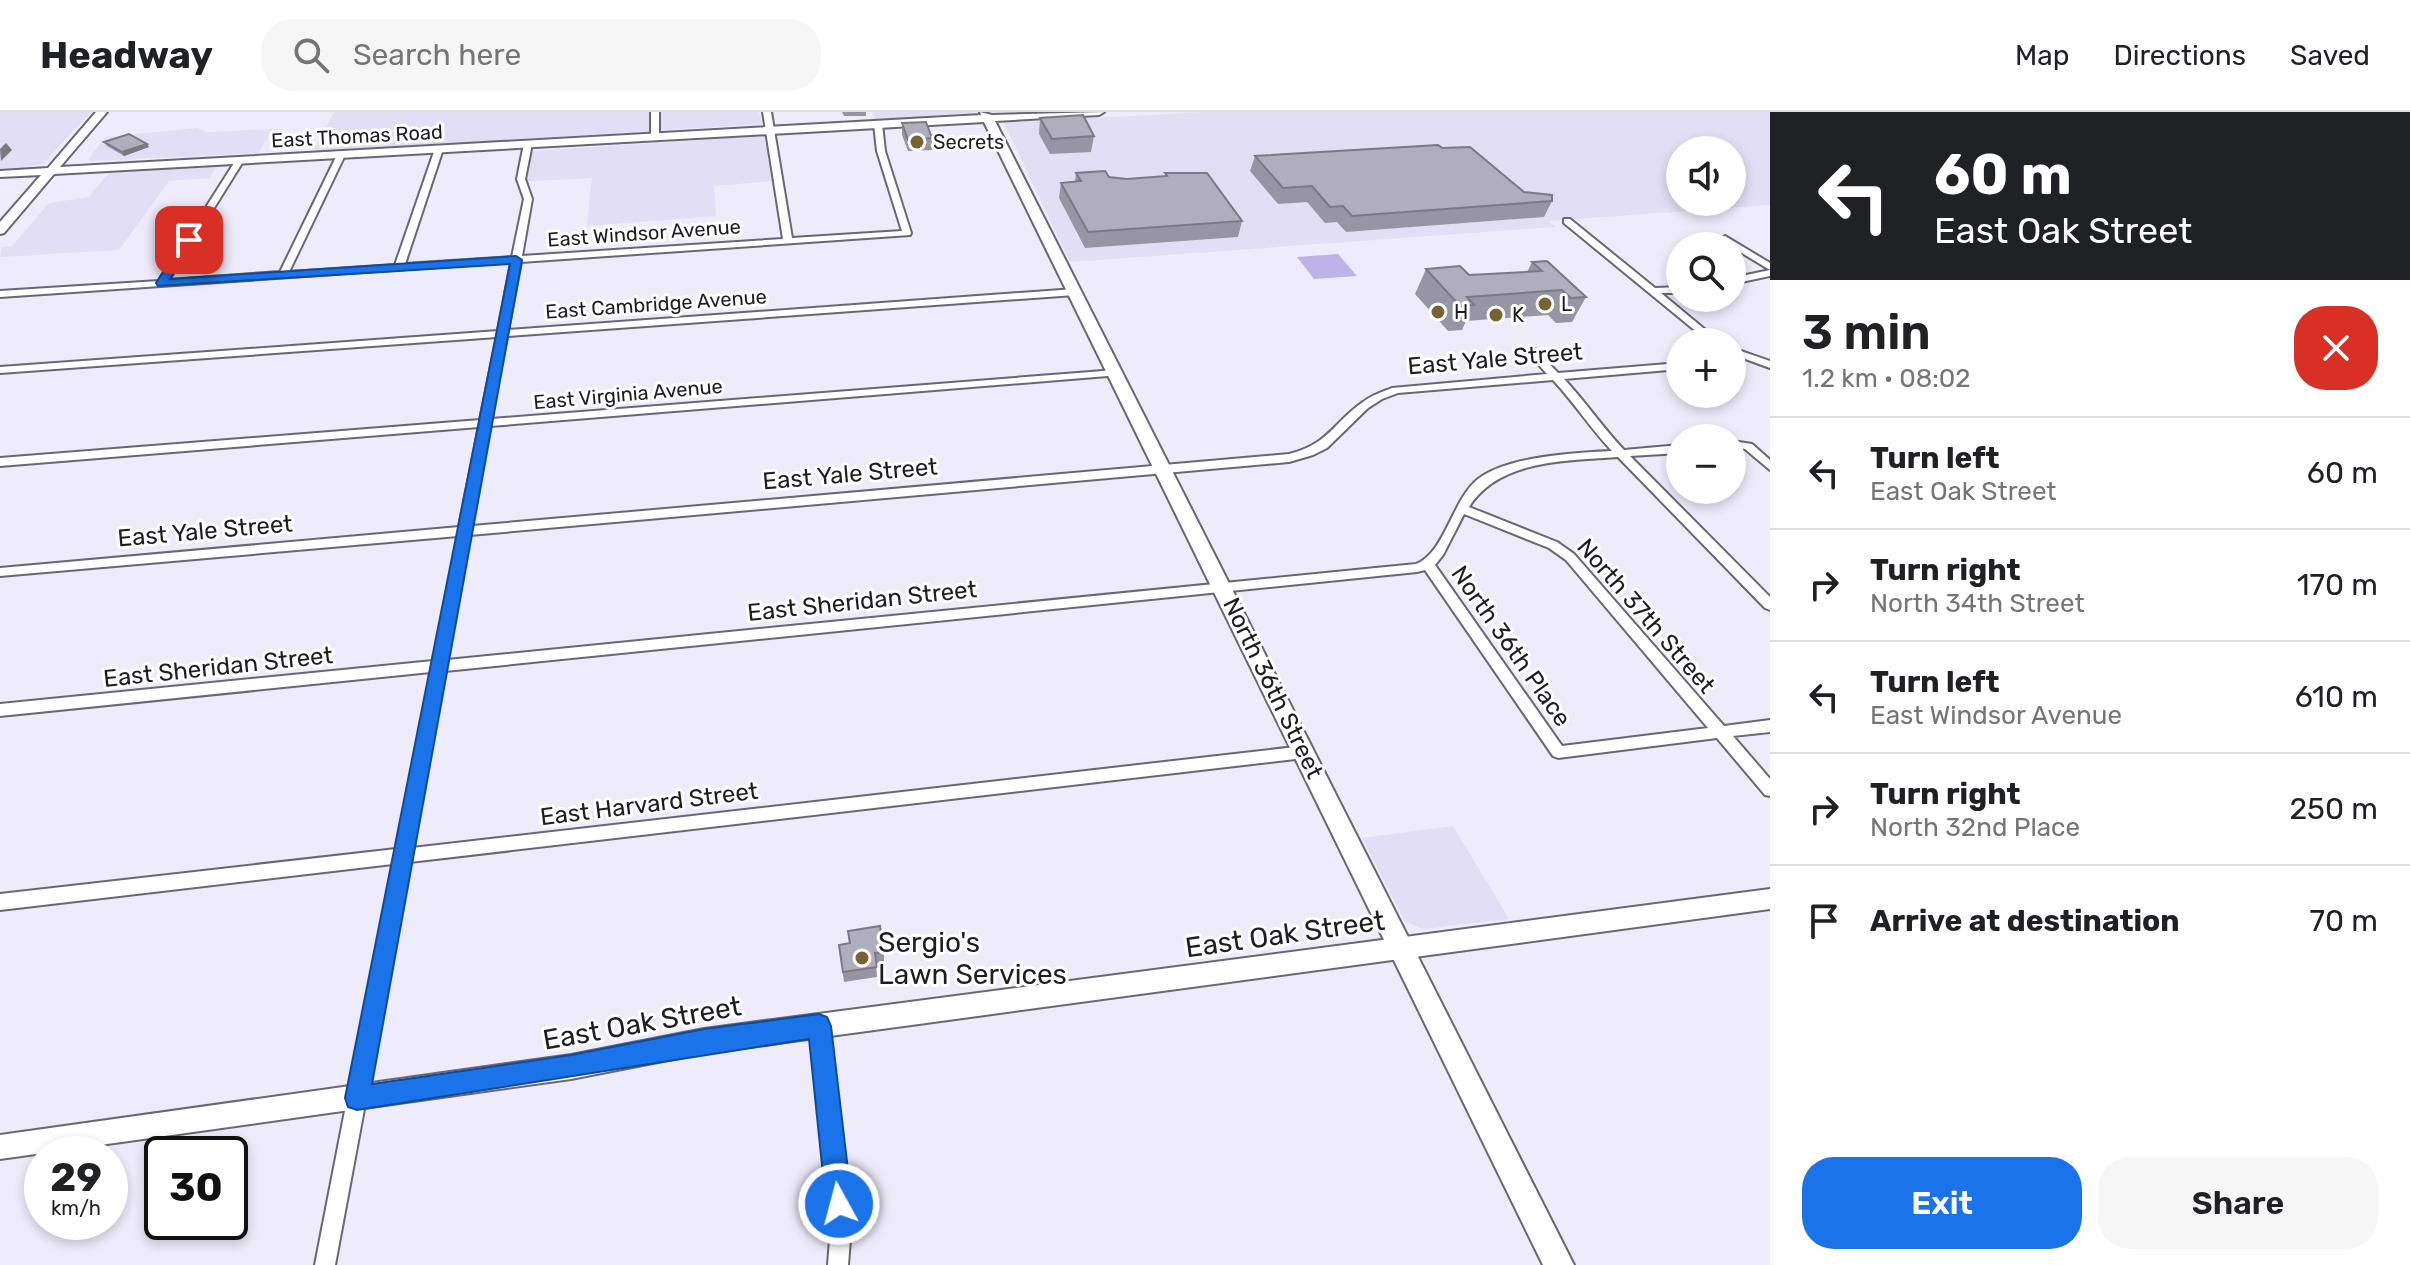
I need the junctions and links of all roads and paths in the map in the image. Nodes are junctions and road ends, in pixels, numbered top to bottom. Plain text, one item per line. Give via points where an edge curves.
1 (102, 112) edge
2 (655, 112) edge
3 (767, 112) edge
4 (1099, 112) edge
5 (987, 115) edge
6 (878, 124) junction
7 (770, 131) junction
8 (655, 137) junction
9 (528, 144) junction
10 (439, 149) junction
11 (341, 155) junction
12 (240, 160) junction
13 (51, 171) junction
14 (0, 174) edge
15 (1567, 221) dead end
16 (0, 230) edge
17 (788, 242) junction
18 (1746, 253) edge
19 (516, 260) junction
20 (399, 267) junction
21 (1770, 270) edge
22 (283, 275) junction
23 (1746, 277) edge
24 (162, 283) junction
25 (1666, 290) edge
26 (1650, 291) junction
27 (1075, 292) junction
28 (0, 294) edge
29 (1697, 328) edge
30 (502, 334) junction
31 (1531, 351) dead end
32 (1746, 356) edge
33 (1770, 357) edge
34 (1753, 359) junction
35 (1746, 360) edge
36 (1770, 365) edge
37 (1666, 367) edge
38 (0, 370) edge
39 (1116, 373) junction
40 (1555, 377) junction
41 (485, 423) junction
42 (1746, 446) edge
43 (1666, 450) edge
44 (1622, 455) junction
45 (0, 462) edge
46 (1770, 466) edge
47 (1163, 469) junction
48 (1463, 509) junction
49 (465, 530) junction
50 (1428, 564) junction
51 (0, 572) edge
52 (1223, 588) junction
53 (1770, 605) edge
54 (438, 667) junction
55 (0, 710) edge
56 (1770, 726) edge
57 (1717, 732) junction
58 (1304, 752) junction
59 (1770, 790) edge
60 (403, 856) junction
61 (1770, 899) edge
62 (0, 902) edge
63 (1402, 948) junction
64 (819, 1026) junction
65 (357, 1098) junction
66 (0, 1147) edge
67 (325, 1265) edge
68 (838, 1265) edge
69 (1559, 1265) edge

1 - 13 main road
2 - 8 street
3 - 7 street
4 - 5 main road, East Thomas Road
5 - 6 main road, East Thomas Road
5 - 27 main road, North 36th Street
6 - 7 main road, East Thomas Road
6 - 17 street, East Windsor Avenue via 881,151 907,233
7 - 8 main road, East Thomas Road
7 - 17 street
8 - 9 main road, East Thomas Road
9 - 10 main road, East Thomas Road
9 - 19 street via 521,179 529,195
10 - 11 main road, East Thomas Road
10 - 20 street
11 - 12 main road, East Thomas Road
11 - 22 street
12 - 13 main road, East Thomas Road
12 - 24 street
13 - 14 main road, East Thomas Road
13 - 16 main road
15 - 26 street
17 - 19 street, East Windsor Avenue
18 - 21 street
19 - 20 street, East Windsor Avenue
19 - 30 street
20 - 22 street, East Windsor Avenue
21 - 23 street
22 - 24 street, East Windsor Avenue
24 - 28 street, East Windsor Avenue
25 - 26 street
26 - 29 street
27 - 30 street, East Cambridge Avenue
27 - 39 main road, North 36th Street
30 - 38 street, East Cambridge Avenue
30 - 41 street
31 - 40 street
32 - 34 street
33 - 34 street
34 - 35 street
34 - 36 street
37 - 40 street, East Yale Street
39 - 41 street, East Virginia Avenue
39 - 47 main road, North 36th Street
40 - 44 street
40 - 47 street, East Yale Street via 1396,390 1361,405 1329,444 1305,455
41 - 45 street, East Virginia Avenue
41 - 49 street
42 - 46 street
43 - 44 street
44 - 48 street via 1502,471 1478,485
44 - 53 street
47 - 49 street, East Yale Street
47 - 52 main road, North 36th Street
48 - 50 street
48 - 57 street, North 37th Street via 1570,557
49 - 51 street, East Yale Street
49 - 54 street
50 - 52 street, East Sheridan Street
50 - 57 street, North 36th Place via 1558,752
52 - 54 street, East Sheridan Street
52 - 58 main road, North 36th Street
54 - 55 street, East Sheridan Street
54 - 60 street
56 - 57 street
57 - 59 street, North 37th Street
58 - 60 street, East Harvard Street
58 - 63 main road, North 36th Street
60 - 62 street, East Harvard Street
60 - 65 street
61 - 63 street, East Oak Street
63 - 64 street, East Oak Street
63 - 69 main road, North 36th Street
64 - 65 street, East Oak Street
64 - 68 street via 841,1226
65 - 66 street, East Oak Street
65 - 67 street

